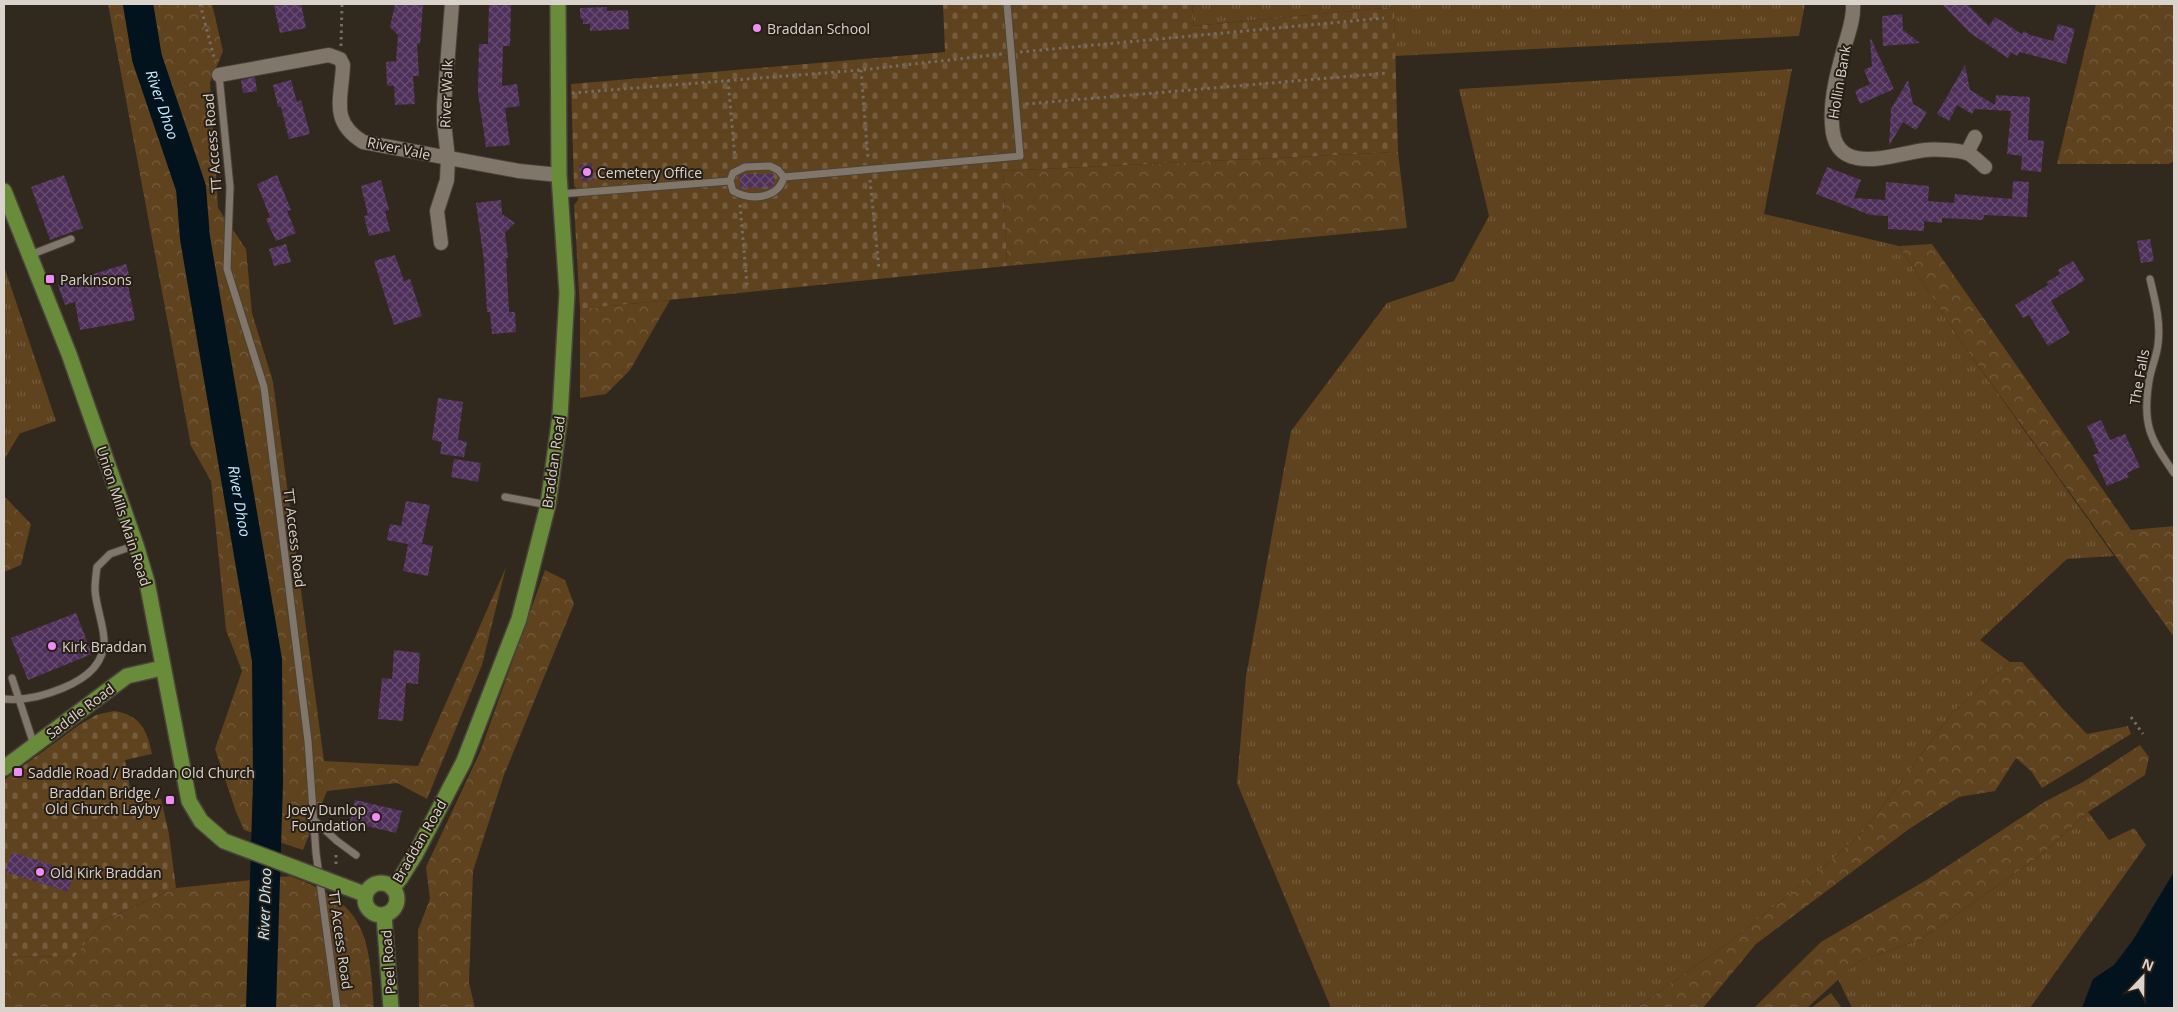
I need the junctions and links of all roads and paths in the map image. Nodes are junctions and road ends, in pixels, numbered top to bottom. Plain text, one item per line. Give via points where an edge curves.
1 (200, 4) edge
2 (342, 4) edge
3 (452, 4) edge
4 (558, 4) edge
5 (1008, 4) edge
6 (1852, 4) edge
7 (1384, 18) dead end
8 (1012, 53) junction
9 (335, 56) junction
10 (862, 70) junction
11 (219, 74) junction
12 (1388, 74) dead end
13 (728, 80) junction
14 (559, 93) junction
15 (1016, 105) junction
16 (1974, 138) dead end
17 (1967, 153) junction
18 (448, 158) junction
19 (1985, 167) dead end
20 (869, 170) junction
21 (736, 172) junction
22 (559, 175) junction
23 (784, 177) junction
24 (730, 181) junction
25 (4, 191) edge
26 (560, 194) junction
27 (739, 194) junction
28 (71, 239) dead end
29 (441, 243) dead end
30 (30, 255) junction
31 (879, 268) dead end
32 (2150, 279) dead end
33 (747, 285) dead end
34 (2174, 473) edge
35 (505, 497) dead end
36 (548, 505) junction
37 (136, 545) junction
38 (162, 668) junction
39 (12, 678) dead end
40 (4, 698) edge
41 (20, 699) junction
42 (2130, 717) dead end
43 (2143, 734) dead end
44 (34, 745) junction
45 (4, 768) edge
46 (313, 819) junction
47 (356, 855) dead end
48 (392, 888) junction
49 (362, 893) junction
50 (384, 915) junction
51 (337, 1008) edge
52 (391, 1008) edge

1 - 11 path
2 - 9 path via 341,45
3 - 18 street, River Walk via 444,104
4 - 14 highway, Braddan Road
5 - 8 lane
6 - 17 street, Hollin Bank via 1853,14 1832,104 1834,139 1842,150 1850,156 1868,160 1927,150
7 - 8 path
8 - 10 path
8 - 15 lane
9 - 11 street via 310,57
9 - 18 street, River Vale via 343,65 339,105 342,118 355,136 364,142
10 - 13 path
10 - 20 path
11 - 46 lane, TT Access Road via 230,187 227,268 264,387 308,741
12 - 15 path
13 - 14 path
13 - 21 path
14 - 22 highway, Braddan Road
15 - 20 lane via 1020,156
16 - 17 street
17 - 19 street
18 - 22 street, River Vale
18 - 29 street, River Walk via 447,180 437,211
20 - 23 lane
20 - 31 path
21 - 23 lane via 745,167 770,166
21 - 24 lane
22 - 26 highway, Braddan Road
23 - 27 lane via 781,187 772,195
24 - 26 lane
24 - 27 lane via 733,191
25 - 30 highway, Union Mills Main Road
26 - 36 highway, Braddan Road via 567,293 560,416
27 - 33 path
28 - 30 lane
30 - 37 highway, Union Mills Main Road via 69,354
32 - 34 lane, The Falls via 2158,308 2158,343 2145,414 2153,443
35 - 36 lane
36 - 48 highway, Braddan Road via 519,619 464,761 415,855
37 - 38 highway, Union Mills Main Road via 147,582
37 - 41 lane via 110,554 96,567 95,590 104,640 99,662 91,673 42,696
38 - 44 highway, Saddle Road via 127,676
38 - 49 highway, Union Mills Main Road, bridge via 188,801 201,821 224,841
39 - 41 lane
40 - 41 lane
41 - 44 lane
42 - 43 path
44 - 45 highway, Saddle Road
46 - 47 lane
46 - 51 lane, TT Access Road
48 - 49 highway via 377,884
48 - 50 highway via 398,900 396,907
49 - 50 highway via 369,910 376,915
50 - 52 highway, Peel Road

